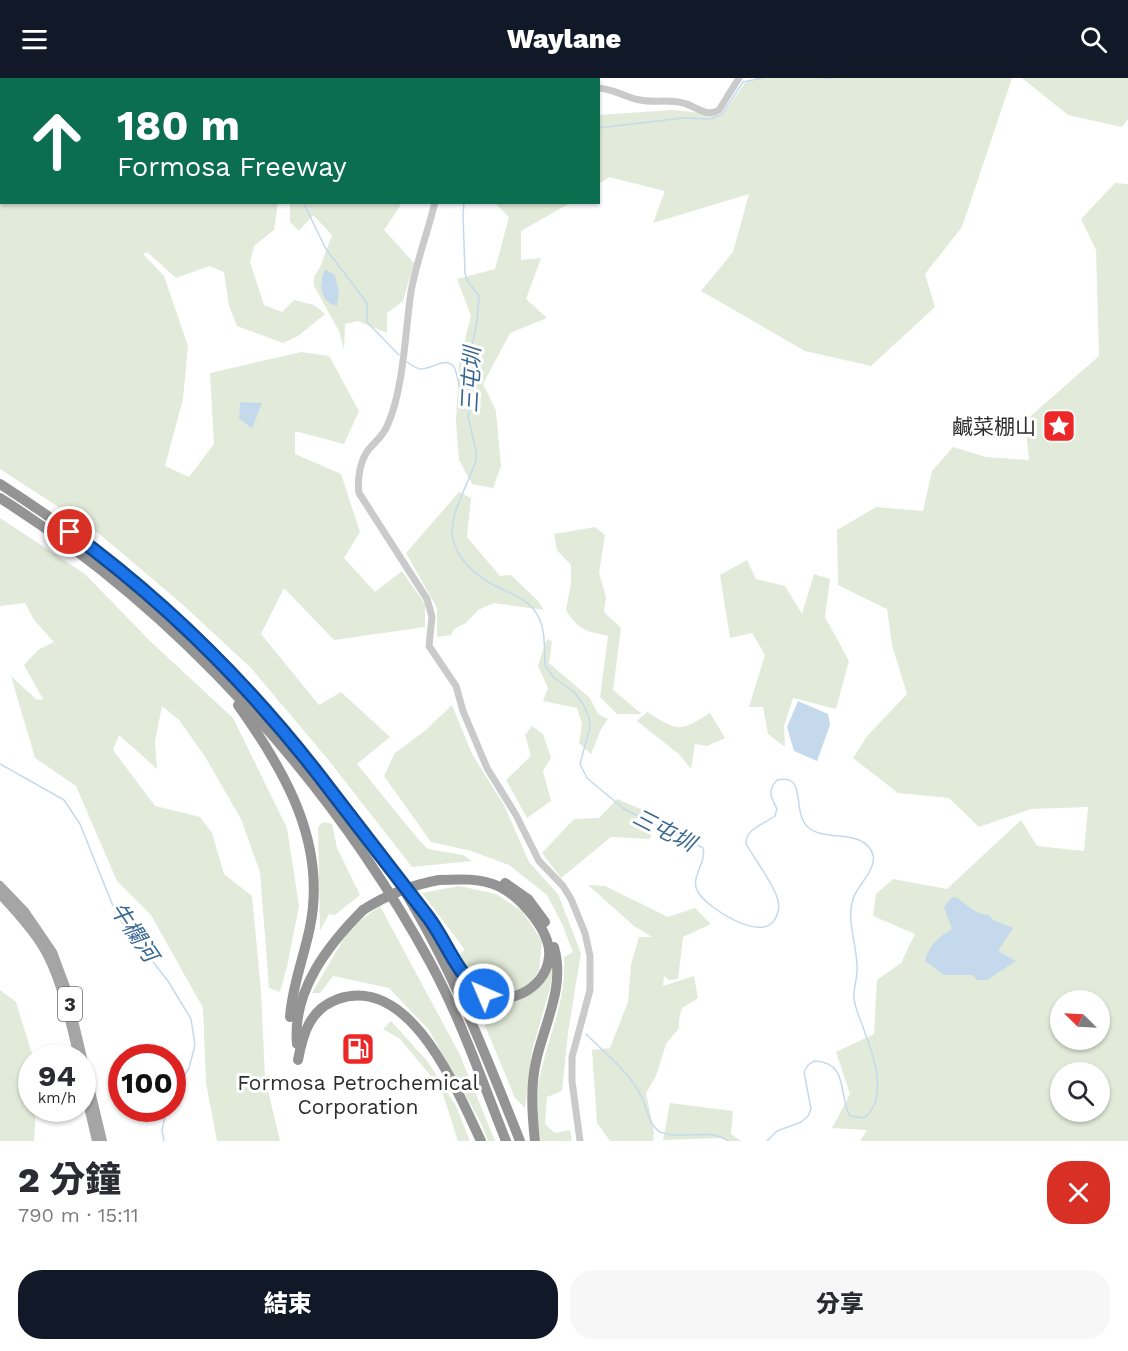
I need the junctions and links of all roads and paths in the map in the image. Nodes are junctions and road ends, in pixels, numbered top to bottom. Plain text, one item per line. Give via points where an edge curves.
1 (739, 78) edge
2 (600, 88) edge
3 (434, 204) edge
4 (0, 484) edge
5 (0, 498) edge
6 (216, 674) junction
7 (437, 877) junction
8 (399, 881) junction
9 (0, 885) edge
10 (0, 895) edge
11 (76, 1044) edge
12 (77, 1044) edge
13 (96, 1115) edge
14 (92, 1122) edge
15 (96, 1141) edge
16 (103, 1141) edge
17 (482, 1141) edge
18 (506, 1141) edge
19 (520, 1141) edge
20 (536, 1141) edge
21 (580, 1141) edge

1 - 2 street via 719,111 713,114 682,102 642,101
3 - 21 street via 412,288 390,419 362,461 358,494 427,599 432,617 429,646 456,686 486,768 539,861 571,899 585,933 590,990 572,1057
4 - 8 highway via 156,599 293,742
5 - 6 highway via 78,552 149,610
6 - 7 highway via 283,773 311,853 314,893 310,926 290,1017 312,963 339,925 368,900 402,882
6 - 18 highway via 323,798 383,880 454,1012
7 - 8 highway via 499,886 525,907 550,948 547,968 535,985 507,998 484,994 476,988
7 - 17 highway, bridge via 404,888 363,910 326,952 313,972 298,1017 298,1060 303,1035 317,1011 349,996 378,998 414,1024 431,1046
7 - 20 highway via 482,874 503,881 528,899 550,932 558,970 532,1085
8 - 19 highway via 466,1010
9 - 12 main road, 3 via 25,911 52,952 66,987
10 - 11 main road, 3 via 41,944
13 - 16 main road, 3
14 - 15 main road

